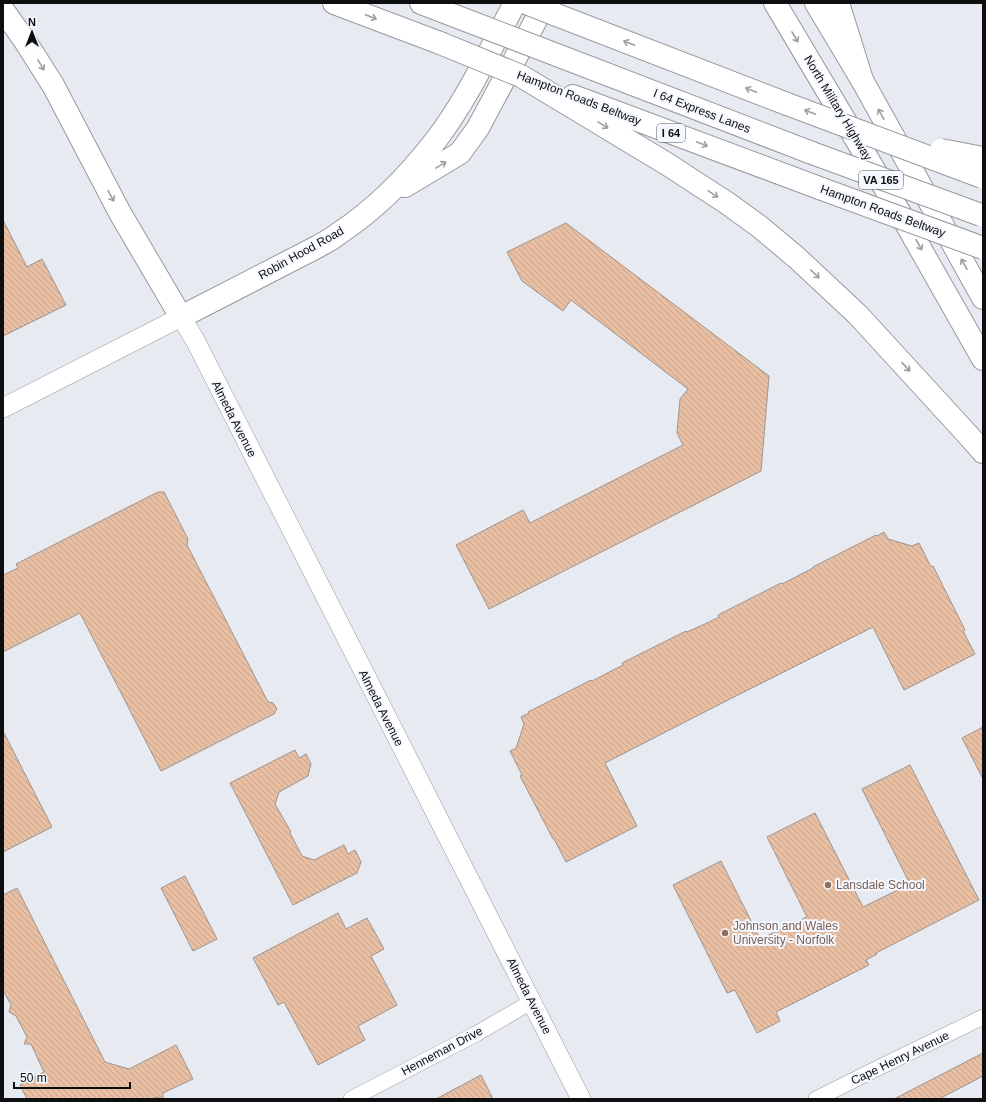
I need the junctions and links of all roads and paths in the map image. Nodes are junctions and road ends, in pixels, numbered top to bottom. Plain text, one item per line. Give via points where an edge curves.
1 (334, 3) edge
2 (421, 3) edge
3 (515, 3) edge
4 (526, 3) edge
5 (775, 3) edge
6 (816, 3) edge
7 (838, 3) edge
8 (550, 8) edge
9 (3, 10) edge
10 (521, 76) junction
11 (862, 80) junction
12 (983, 171) edge
13 (383, 199) junction
14 (982, 215) edge
15 (983, 248) edge
16 (983, 298) edge
17 (181, 317) junction
18 (983, 359) edge
19 (3, 408) edge
20 (983, 452) edge
21 (532, 1002) junction
22 (983, 1017) edge
23 (351, 1099) edge
24 (581, 1099) edge
25 (816, 1099) edge

1 -> 10 main road, Hampton Roads Beltway / I 64, bridge
2 - 14 main road, I 64 Express Lanes, bridge via 812,153
3 - 13 main road, Robin Hood Road via 469,88 436,140
4 - 8 main road, bridge
5 -> 18 main road, North Military Highway / VA 165
6 - 11 main road, VA 165
7 - 11 main road
12 -> 8 main road, bridge via 873,136 787,104
13 -> 8 main road via 460,153 478,128
9 -> 17 main road via 53,85 120,213
10 -> 15 main road, Hampton Roads Beltway / I 64, bridge
10 -> 20 main road via 667,164 766,232 858,315
16 -> 11 main road, VA 165
13 - 17 main road, Robin Hood Road via 322,244
17 - 19 street, Robin Hood Road
17 - 21 street, Almeda Avenue
21 - 23 street, Henneman Drive
21 - 24 street, Almeda Avenue
22 - 25 street, Cape Henry Avenue

